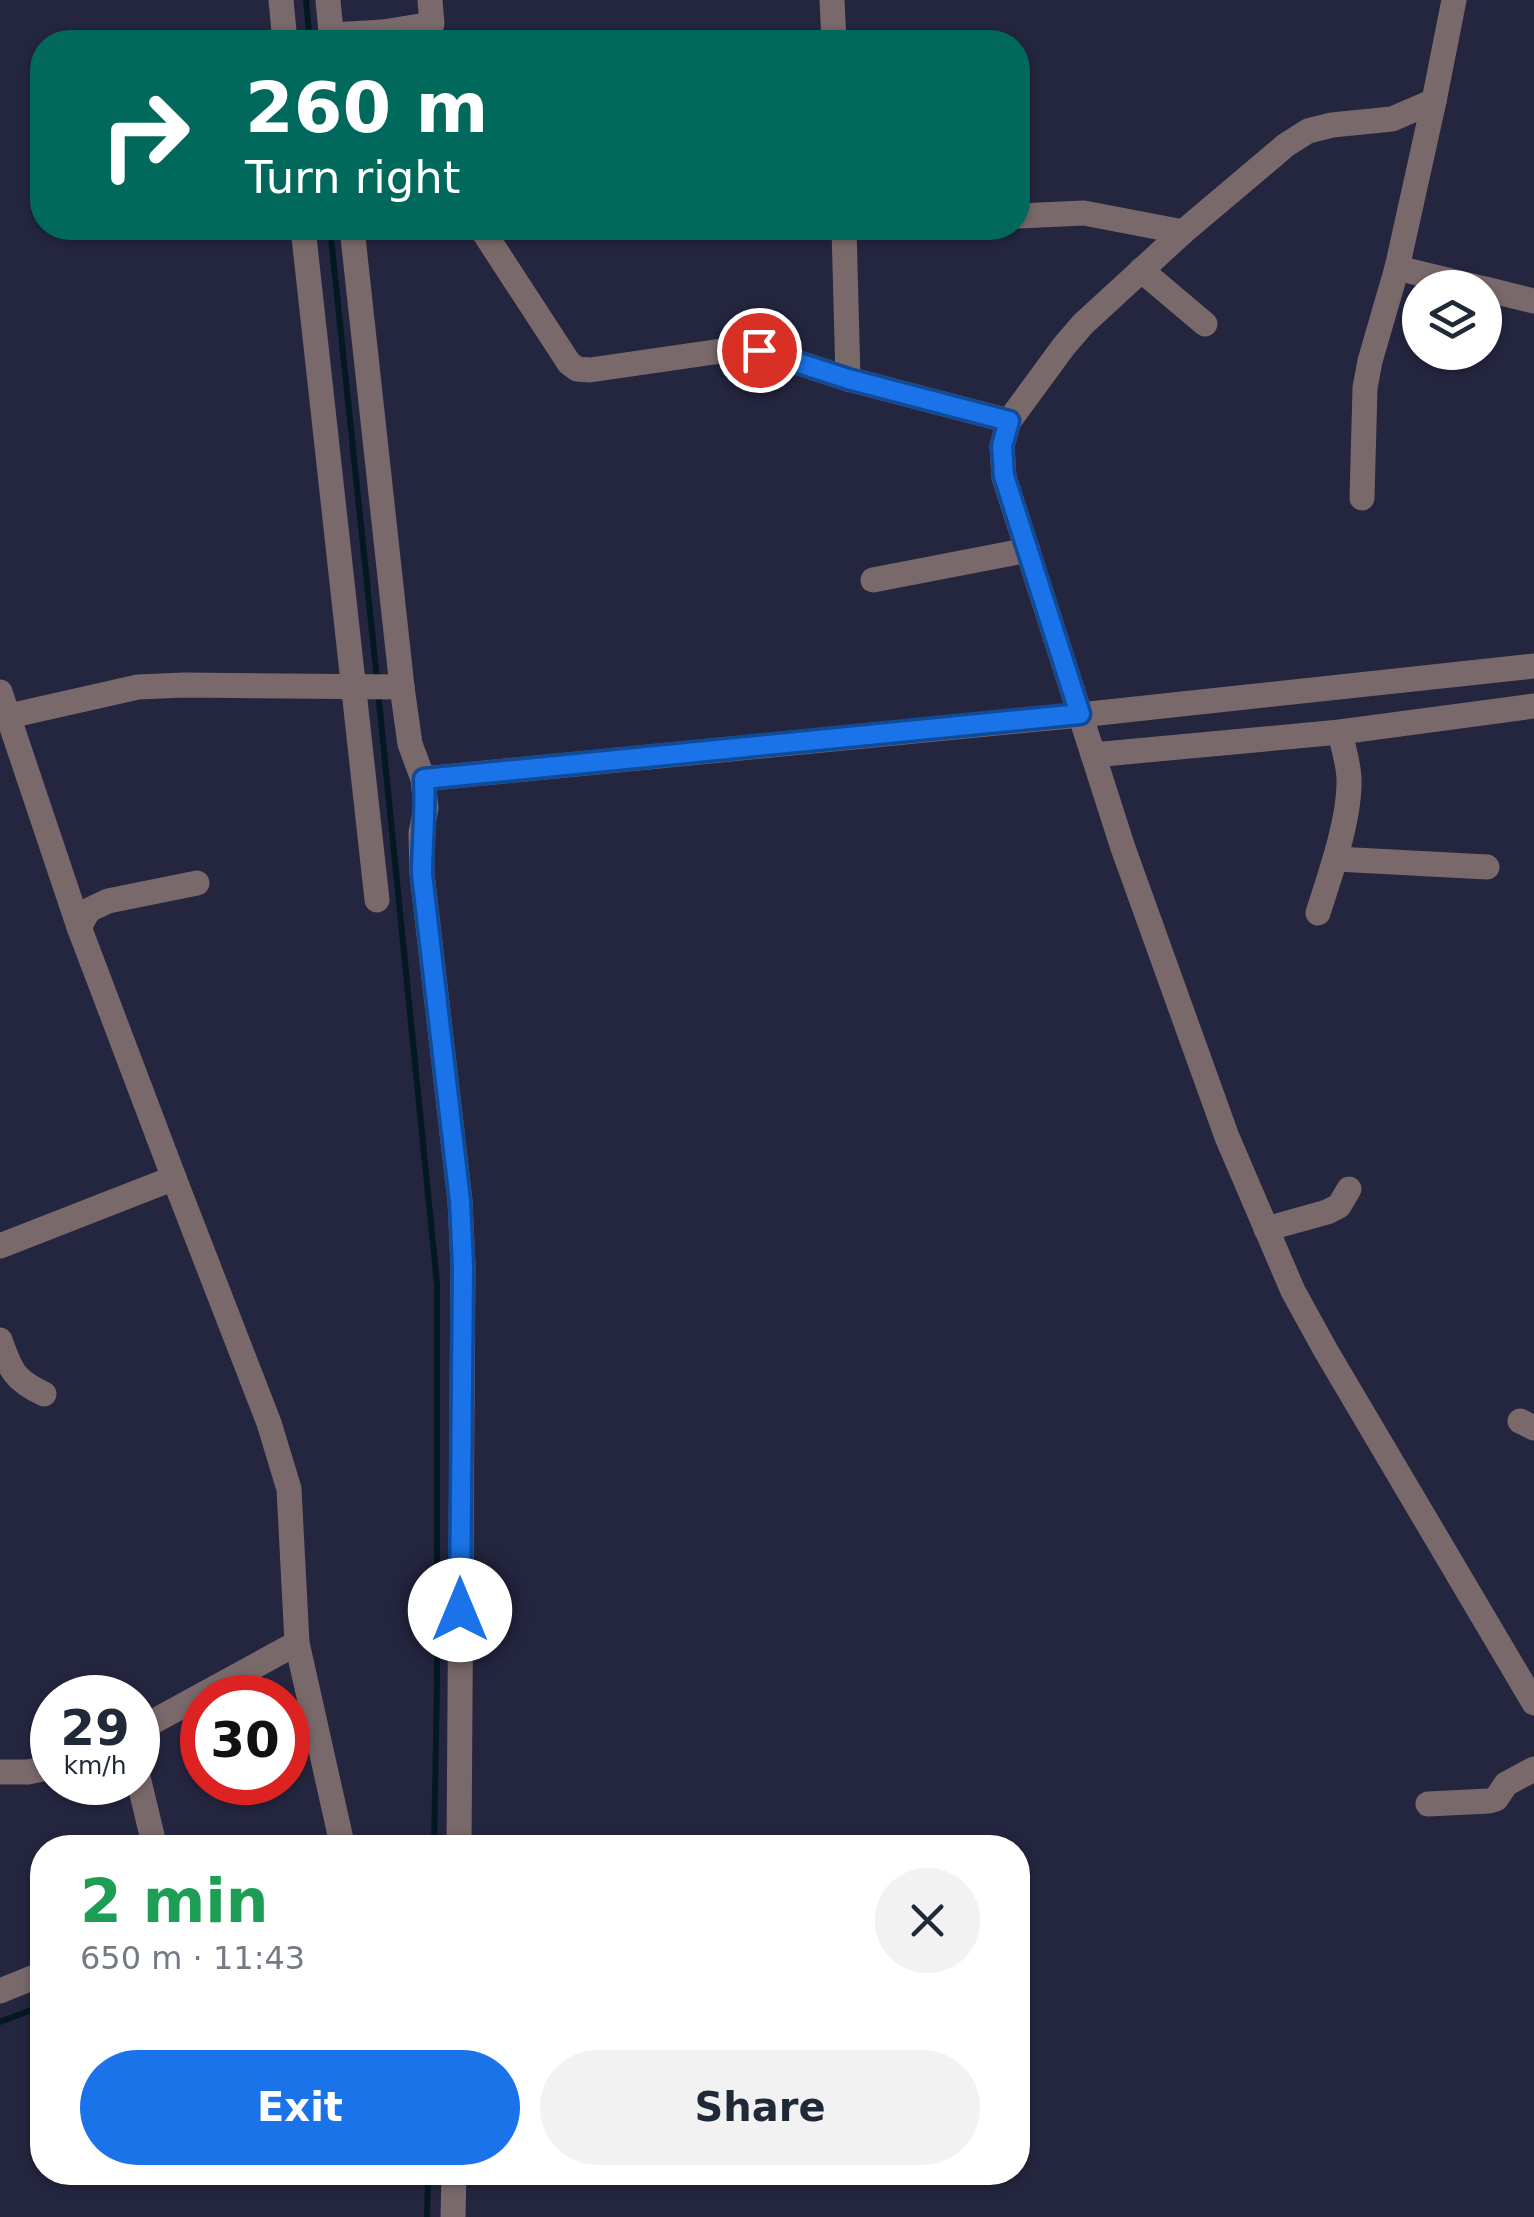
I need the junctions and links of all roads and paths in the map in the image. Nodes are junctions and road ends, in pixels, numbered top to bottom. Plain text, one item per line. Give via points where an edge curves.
1 (281, 0) edge
2 (328, 0) edge
3 (832, 0) edge
4 (1454, 0) edge
5 (433, 22) edge
6 (284, 30) edge
7 (331, 30) edge
8 (393, 30) edge
9 (833, 30) edge
10 (1434, 101) junction
11 (1030, 216) edge
12 (1183, 232) junction
13 (305, 240) edge
14 (353, 240) edge
15 (489, 240) edge
16 (844, 240) edge
17 (1397, 268) junction
18 (1141, 270) junction
19 (1406, 270) edge
20 (1502, 293) edge
21 (1534, 301) edge
22 (1205, 324) dead end
23 (848, 379) junction
24 (1009, 421) junction
25 (1362, 498) dead end
26 (1028, 550) junction
27 (873, 580) dead end
28 (1534, 666) edge
29 (355, 687) junction
30 (402, 687) junction
31 (1534, 706) edge
32 (3, 708) edge
33 (1082, 718) junction
34 (1340, 732) junction
35 (1092, 752) junction
36 (424, 779) junction
37 (1336, 859) junction
38 (1487, 867) dead end
39 (198, 883) dead end
40 (376, 900) dead end
41 (1318, 913) dead end
42 (79, 928) junction
43 (174, 1178) junction
44 (1349, 1189) dead end
45 (1266, 1229) junction
46 (0, 1246) edge
47 (0, 1340) edge
48 (44, 1394) dead end
49 (297, 1643) junction
50 (1534, 1703) edge
51 (160, 1718) edge
52 (1534, 1768) edge
53 (0, 1772) edge
54 (30, 1772) edge
55 (1428, 1804) dead end
56 (144, 1805) edge
57 (151, 1835) edge
58 (339, 1835) edge
59 (458, 1835) edge
60 (30, 1979) edge
61 (0, 1991) edge
62 (454, 2185) edge
63 (453, 2217) edge

1 - 6 street
2 - 7 street
3 - 9 street
4 - 10 street
5 - 8 street
10 - 12 street via 1392,119 1308,131
10 - 17 street
11 - 12 street via 1084,214
12 - 18 street
13 - 29 street
14 - 30 street
15 - 23 street via 577,369 734,349 759,350
16 - 23 street
17 - 19 street
17 - 25 street via 1364,388
18 - 22 street
18 - 24 street via 1064,346
20 - 21 street
23 - 24 street
24 - 26 street via 1004,476
26 - 27 street
26 - 33 street
28 - 33 street
29 - 30 street
29 - 32 street via 138,687
29 - 40 street
30 - 36 street via 410,744
31 - 34 street
32 - 42 street
33 - 35 street
33 - 36 street
34 - 35 street
34 - 37 street via 1350,784
35 - 45 street
36 - 59 street via 422,874 463,1266
37 - 38 street
37 - 41 street
39 - 42 street via 108,901 90,910
42 - 43 street
43 - 46 street
43 - 49 street via 289,1489
44 - 45 street via 1327,1212
45 - 50 street via 1326,1351
47 - 48 street via 10,1370
49 - 51 street
49 - 58 street
52 - 55 street via 1506,1784 1496,1799
53 - 54 street
56 - 57 street
60 - 61 street
62 - 63 street

